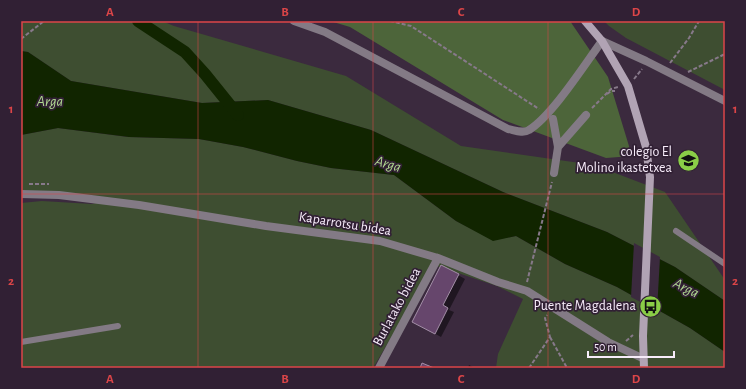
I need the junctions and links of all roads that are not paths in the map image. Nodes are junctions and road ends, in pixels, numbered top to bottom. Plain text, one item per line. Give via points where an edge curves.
1 (294, 21) edge
2 (585, 21) edge
3 (602, 41) junction
4 (725, 101) edge
5 (586, 115) road end
6 (550, 117) junction
7 (558, 147) junction
8 (554, 173) road end
9 (21, 194) edge
10 (676, 231) dead end
11 (438, 258) junction
12 (725, 264) edge
13 (118, 326) dead end
14 (21, 342) edge
15 (642, 358) junction
16 (379, 368) edge
17 (644, 368) edge

1 - 6 street via 324,32 508,129 528,131
2 - 3 main road
3 - 4 street
3 - 6 street
3 - 15 main road via 627,84 646,147 650,177
5 - 7 street
6 - 7 street
7 - 8 street
9 - 11 street, Kaparrotsu bidea via 59,195 139,205 266,226 380,241
10 - 12 lane
11 - 15 street, Kaparrotsu bidea via 527,291 615,346
11 - 16 street, Burlatako bidea
13 - 14 lane
15 - 17 main road

